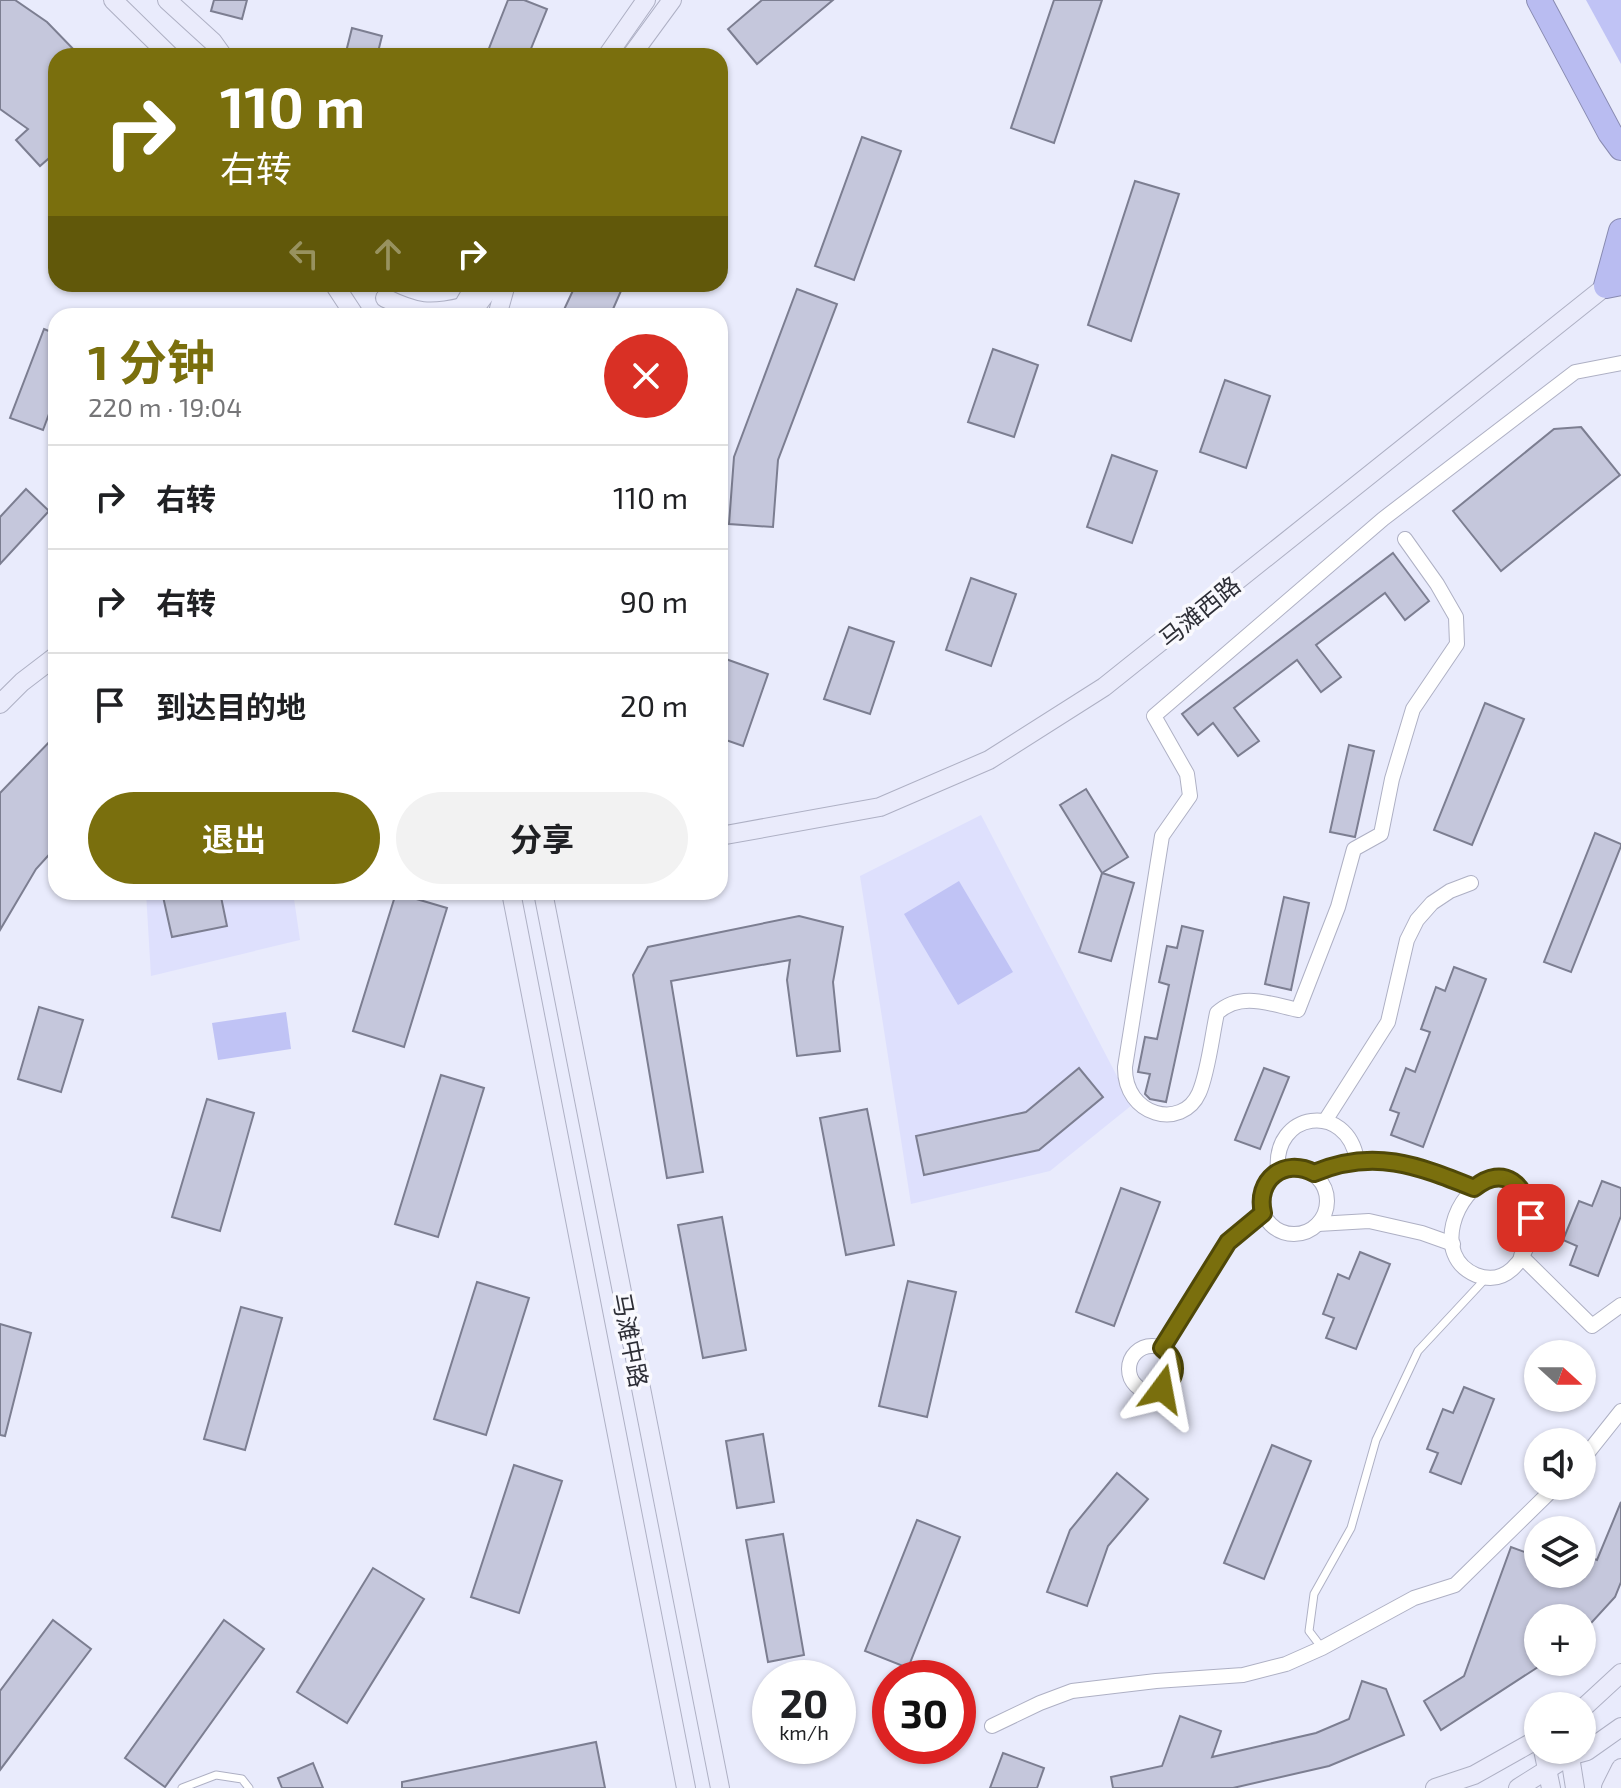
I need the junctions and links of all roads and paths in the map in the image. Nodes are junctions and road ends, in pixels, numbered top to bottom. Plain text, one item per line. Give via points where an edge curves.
1 (113, 0) edge
2 (167, 0) edge
3 (646, 0) edge
4 (672, 0) edge
5 (1539, 0) edge
6 (1557, 0) edge
7 (162, 48) edge
8 (217, 48) edge
9 (613, 48) edge
10 (637, 48) edge
11 (1621, 122) edge
12 (1621, 148) edge
13 (1621, 231) edge
14 (1616, 281) edge
15 (382, 292) edge
16 (485, 292) edge
17 (405, 308) edge
18 (468, 308) edge
19 (1621, 363) edge
20 (1405, 539) dead end
21 (48, 662) edge
22 (0, 704) edge
23 (728, 835) edge
24 (1471, 883) dead end
25 (513, 900) edge
26 (545, 900) edge
27 (1325, 1121) junction
28 (1357, 1160) junction
29 (1278, 1171) junction
30 (1314, 1173) junction
31 (1474, 1188) junction
32 (1263, 1213) junction
33 (1318, 1224) junction
34 (1453, 1244) junction
35 (1521, 1256) junction
36 (1487, 1277) junction
37 (1621, 1305) edge
38 (1162, 1348) dead end
39 (1621, 1411) edge
40 (1596, 1442) edge
41 (1542, 1500) edge
42 (1322, 1648) junction
43 (1621, 1673) edge
44 (1596, 1696) edge
45 (992, 1726) dead end
46 (1621, 1727) edge
47 (1596, 1745) edge
48 (1524, 1747) edge
49 (1571, 1764) edge
50 (1621, 1768) edge
51 (1549, 1779) edge
52 (182, 1788) edge
53 (249, 1788) edge
54 (686, 1788) edge
55 (720, 1788) edge
56 (1435, 1788) edge
57 (1518, 1788) edge
58 (1575, 1788) edge
59 (1611, 1788) edge

1 - 7 main road
2 - 8 main road
3 - 9 main road
4 - 10 main road
5 - 12 highway
6 - 11 highway
13 - 14 highway
14 - 23 main road, 马滩西路 via 1104,687 989,760 880,807
15 - 17 main road
16 - 18 main road
19 - 20 street via 1575,372 1383,519 1154,716 1187,774 1190,796 1162,836 1125,1067 1128,1092 1145,1110 1181,1110 1199,1093 1217,1013 1225,1006 1244,999 1298,1010 1354,849 1381,834 1413,709 1457,644 1456,617
21 - 22 main road
24 - 27 street via 1432,903 1417,920 1407,940 1388,1022
25 - 54 main road, 马滩中路
26 - 55 main road, 马滩中路
27 - 28 street via 1348,1135
27 - 29 street via 1311,1120 1288,1133 1276,1157
28 - 30 street
28 - 31 street via 1392,1162
29 - 30 street via 1296,1167
29 - 32 street via 1265,1185
30 - 33 street via 1328,1198
31 - 34 street via 1455,1213
31 - 35 street via 1501,1178 1525,1194 1531,1218
32 - 33 street via 1283,1232 1302,1234
32 - 38 street via 1228,1242
33 - 34 street via 1369,1221
34 - 36 street via 1464,1267
35 - 36 street via 1511,1272
35 - 37 street via 1592,1326
36 - 42 lane via 1418,1351 1376,1440 1351,1528 1314,1594 1309,1631
39 - 40 street
41 - 42 street via 1455,1585 1414,1598
42 - 45 street via 1243,1675 1072,1691
43 - 44 main road
46 - 47 main road
48 - 56 main road via 1474,1775
49 - 58 main road
50 - 59 main road
51 - 57 main road
52 - 53 lane via 216,1775 242,1779

